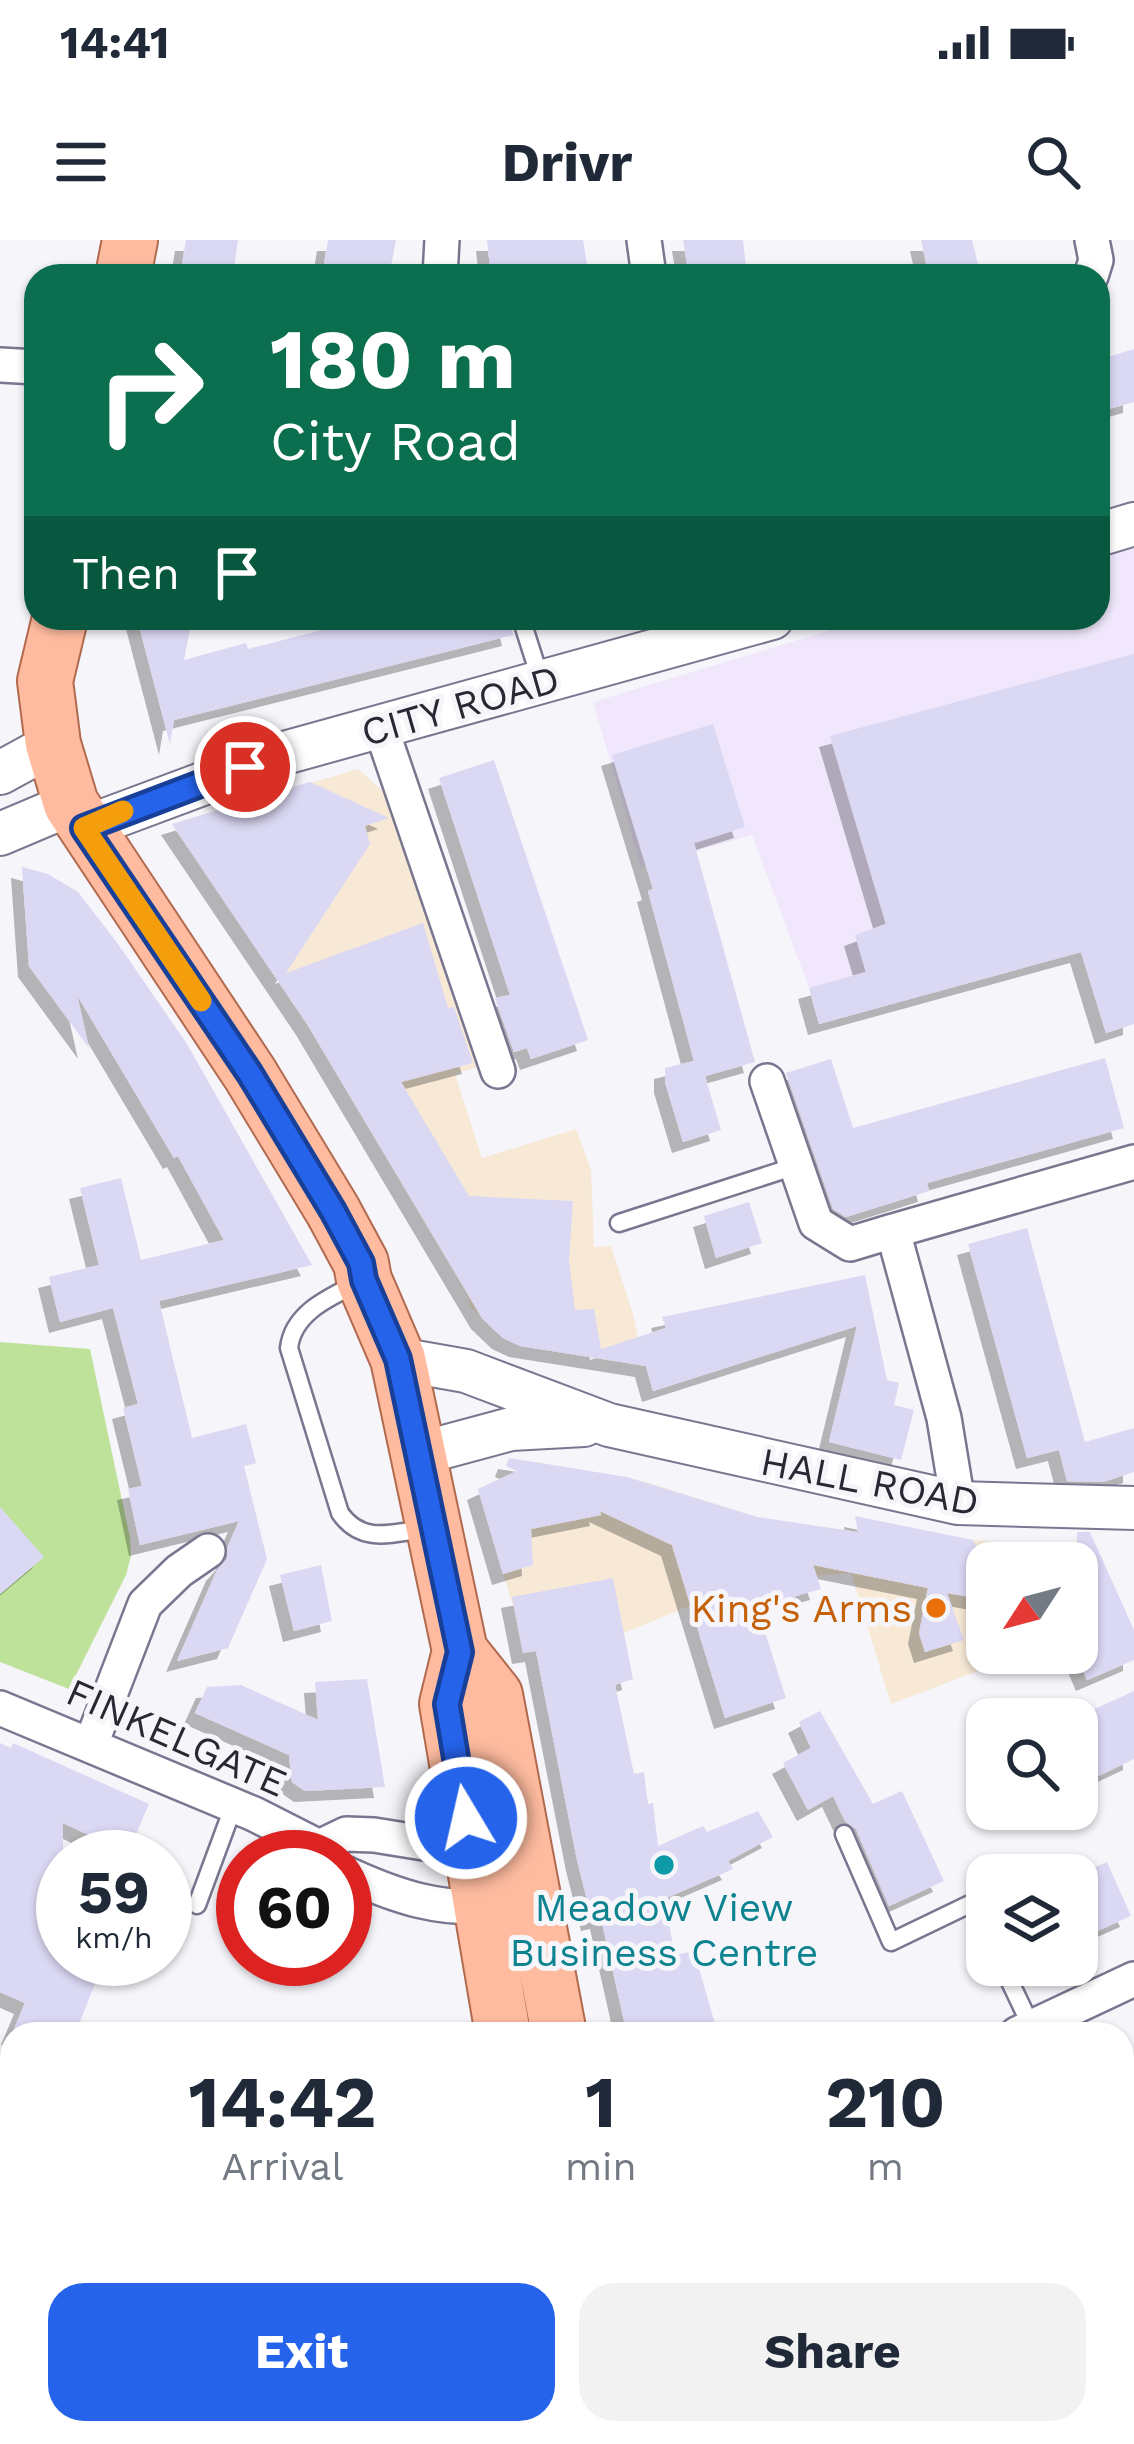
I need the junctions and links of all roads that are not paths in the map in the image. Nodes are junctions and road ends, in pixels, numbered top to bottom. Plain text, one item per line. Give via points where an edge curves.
1 (57, 630) edge
2 (525, 630) edge
3 (705, 630) edge
4 (541, 682) junction
5 (381, 728) junction
6 (53, 745) junction
7 (0, 773) edge
8 (77, 816) junction
9 (0, 835) edge
10 (498, 1071) dead end
11 (767, 1081) dead end
12 (1134, 1162) edge
13 (796, 1166) junction
14 (619, 1223) dead end
15 (892, 1231) junction
16 (364, 1280) junction
17 (398, 1359) junction
18 (609, 1425) junction
19 (418, 1454) junction
20 (958, 1503) junction
21 (1134, 1508) edge
22 (431, 1528) junction
23 (208, 1551) dead end
24 (460, 1652) junction
25 (0, 1708) edge
26 (91, 1744) junction
27 (234, 1805) junction
28 (281, 1830) edge
29 (844, 1834) dead end
30 (372, 1836) edge
31 (472, 1852) junction
32 (530, 1879) junction
33 (372, 1885) edge
34 (197, 1905) dead end
35 (966, 1906) edge
36 (481, 1907) junction
37 (1134, 1979) edge
38 (1009, 1986) edge
39 (501, 2022) edge
40 (558, 2022) edge
41 (1021, 2022) edge
42 (1071, 2022) edge

1 - 6 main road via 45,681
2 - 4 lane
3 - 4 street, CITY ROAD
4 - 5 street, CITY ROAD
5 - 8 street, CITY ROAD
5 - 10 street
6 - 7 street
6 - 8 main road
8 - 9 street, CITY ROAD
8 - 16 main road via 261,1093
11 - 13 street
12 - 15 street
13 - 14 lane
13 - 15 street via 816,1223 850,1244
15 - 20 street via 944,1418
16 - 17 main road
16 - 22 lane via 300,1318 289,1348 349,1526 368,1537
17 - 18 street, HALL ROAD via 466,1372
17 - 19 main road
18 - 19 street, HALL ROAD via 511,1429
18 - 20 street, HALL ROAD
19 - 22 main road
20 - 21 street, HALL ROAD
22 - 24 main road
23 - 26 street via 145,1604
24 - 31 main road via 447,1704
24 - 32 main road via 495,1696
25 - 26 street, FINKELGATE
26 - 27 street, FINKELGATE
27 - 28 street, FINKELGATE
27 - 34 lane
29 - 35 lane via 891,1942
30 - 31 street, FINKELGATE
31 - 32 street, FINKELGATE
31 - 36 main road
32 - 36 street
32 - 40 main road
33 - 36 street via 443,1908
36 - 39 main road
37 - 42 street
38 - 41 lane

